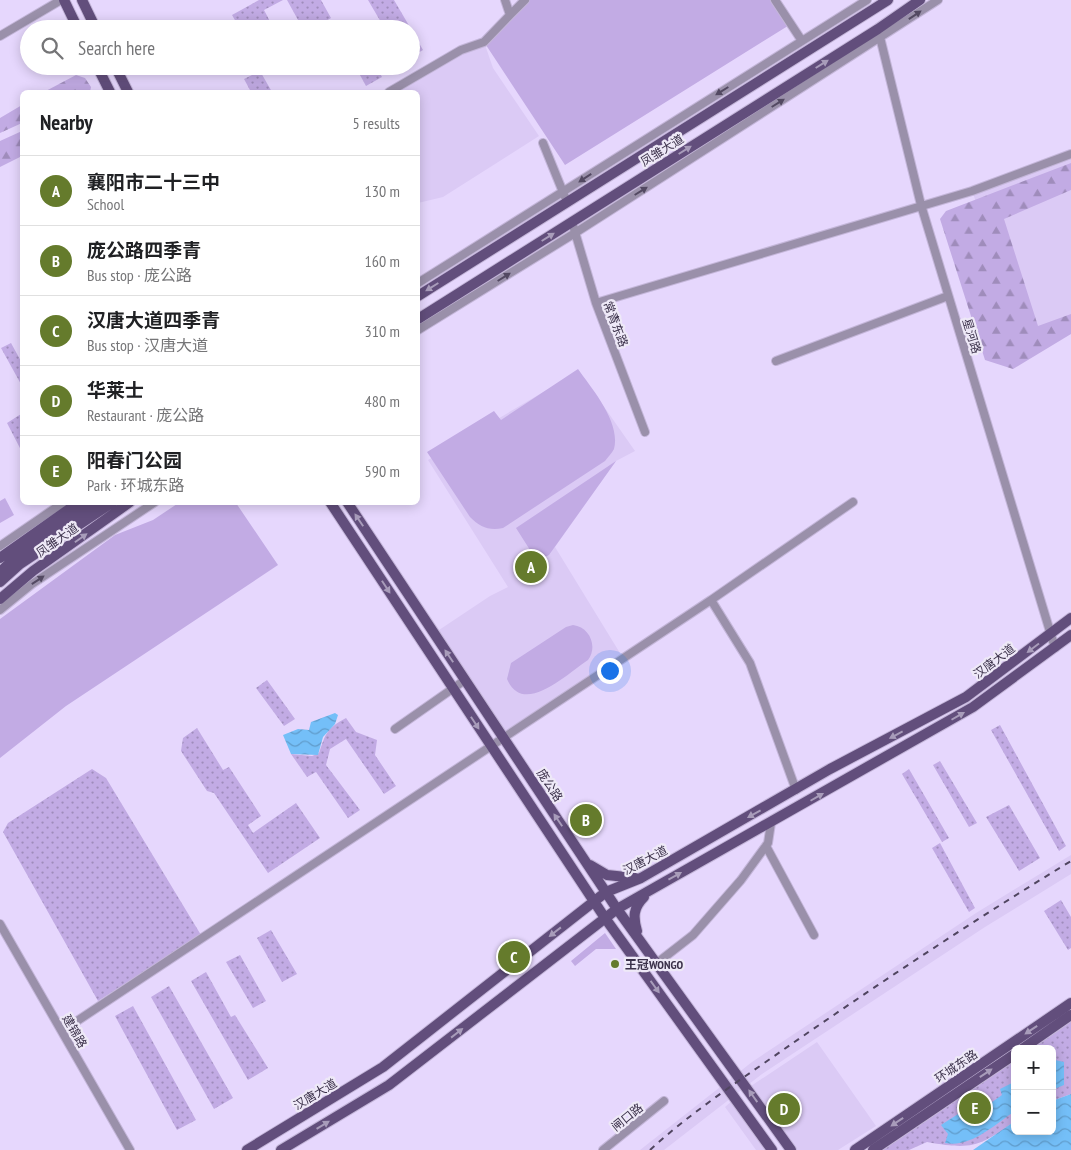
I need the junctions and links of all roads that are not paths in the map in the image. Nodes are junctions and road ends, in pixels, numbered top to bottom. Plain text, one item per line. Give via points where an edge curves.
1 (62, 0) edge
2 (82, 0) edge
3 (505, 0) edge
4 (525, 0) edge
5 (775, 0) edge
6 (888, 0) edge
7 (920, 0) edge
8 (938, 0) edge
9 (871, 3) edge
10 (510, 15) junction
11 (28, 20) edge
12 (73, 20) edge
13 (92, 20) edge
14 (20, 24) edge
15 (879, 34) junction
16 (0, 36) edge
17 (802, 41) junction
18 (420, 74) edge
19 (101, 75) edge
20 (120, 75) edge
21 (418, 75) edge
22 (109, 90) edge
23 (127, 90) edge
24 (392, 90) edge
25 (543, 142) dead end
26 (648, 152) junction
27 (1071, 154) edge
28 (600, 169) junction
29 (626, 187) junction
30 (563, 193) junction
31 (567, 203) junction
32 (921, 205) junction
33 (597, 219) junction
34 (572, 222) junction
35 (575, 233) junction
36 (478, 246) junction
37 (488, 275) junction
38 (448, 277) junction
39 (420, 282) edge
40 (420, 295) edge
41 (948, 296) junction
42 (596, 303) junction
43 (456, 307) junction
44 (420, 318) edge
45 (420, 329) edge
46 (776, 361) dead end
47 (645, 432) dead end
48 (853, 502) dead end
49 (60, 505) edge
50 (103, 505) edge
51 (126, 505) edge
52 (150, 505) edge
53 (332, 505) edge
54 (349, 505) edge
55 (86, 510) edge
56 (0, 546) edge
57 (0, 558) edge
58 (0, 572) edge
59 (0, 582) edge
60 (0, 599) edge
61 (711, 600) junction
62 (0, 610) edge
63 (1071, 618) edge
64 (1050, 634) junction
65 (1071, 635) edge
66 (1055, 648) junction
67 (465, 680) junction
68 (453, 689) junction
69 (395, 729) dead end
70 (504, 738) junction
71 (490, 747) junction
72 (796, 790) junction
73 (771, 823) junction
74 (766, 846) junction
75 (588, 864) junction
76 (640, 878) junction
77 (584, 885) junction
78 (650, 891) junction
79 (606, 892) junction
80 (595, 901) junction
81 (618, 908) junction
82 (582, 911) junction
83 (605, 918) junction
84 (0, 924) edge
85 (593, 928) junction
86 (814, 935) dead end
87 (620, 938) junction
88 (639, 939) junction
89 (657, 963) junction
90 (1071, 1003) edge
91 (1071, 1015) edge
92 (62, 1031) junction
93 (1028, 1045) edge
94 (1011, 1057) edge
95 (664, 1101) dead end
96 (130, 1150) edge
97 (247, 1150) edge
98 (281, 1150) edge
99 (604, 1150) edge
100 (772, 1150) edge
101 (791, 1150) edge
102 (855, 1150) edge
103 (873, 1150) edge

1 - 11 street
1 - 12 main road
2 - 13 main road
3 - 10 street
4 - 10 street
5 - 17 street
6 - 9 main road, 凤雏大道
7 - 15 main road, 凤雏大道
15 -> 8 street
9 - 17 street
9 - 26 main road, 凤雏大道
10 - 18 street via 484,42 461,50
14 - 16 street
29 -> 15 main road, 凤雏大道
15 - 32 street, 星河路
33 -> 15 street
17 -> 28 street
19 - 22 main road
20 - 23 main road
21 - 24 street
25 - 30 street
26 - 28 street
26 - 31 main road, 凤雏大道
27 - 32 street via 972,191
28 -> 30 street
29 - 33 street
29 - 34 main road, 凤雏大道
30 - 31 street
30 - 36 street
31 - 38 main road, 凤雏大道
32 - 41 street, 星河路
32 - 42 street
33 - 35 street
34 - 35 street, 常青东路
37 -> 34 main road, 凤雏大道
35 - 42 street, 常青东路
43 -> 35 street
36 - 38 street
36 - 39 street
37 - 43 street
37 - 44 main road, 凤雏大道
38 -> 40 main road, 凤雏大道
41 - 46 street
41 - 64 street, 星河路
42 - 47 street, 常青东路
43 - 45 street
48 - 61 street
49 - 56 street
50 - 55 main road, 凤雏大道
60 -> 51 main road, 凤雏大道
62 -> 52 street via 32,584
53 -> 68 main road
67 -> 54 main road, 庞公路
55 - 57 main road, 凤雏大道
55 - 58 main road via 15,558
55 - 59 main road
61 - 70 street
61 - 72 street via 750,663
63 - 64 main road, 汉唐大道
64 - 66 street, 星河路
64 -> 72 main road, 汉唐大道 via 966,698
65 - 66 main road, 汉唐大道
73 -> 66 main road, 汉唐大道 via 973,706
67 - 68 street
67 - 70 main road, 庞公路
68 - 69 street
68 -> 71 main road
70 - 71 street
75 -> 70 main road, 庞公路
71 - 77 main road
71 - 92 street
72 -> 76 main road, 汉唐大道
73 - 74 street
78 -> 73 main road, 汉唐大道
74 - 86 street
74 - 89 street via 693,936
75 - 76 main road via 607,875
75 - 79 main road, 庞公路
76 - 79 main road, 汉唐大道
77 - 80 main road
77 - 82 main road via 588,896
78 - 81 main road, 汉唐大道
78 - 88 main road via 635,908 634,921
79 - 80 main road, 汉唐大道
79 - 81 main road, 庞公路
80 - 82 main road, 汉唐大道
80 - 83 main road
81 - 83 main road, 汉唐大道
81 - 88 main road, 庞公路
82 -> 97 main road, 汉唐大道 via 383,1067
83 - 85 main road, 汉唐大道
83 - 87 main road
84 - 92 street, 建锦路
85 - 87 main road via 604,926
98 -> 85 main road, 汉唐大道 via 389,1085
87 -> 100 main road
88 - 89 main road, 庞公路
101 -> 89 main road, 庞公路
90 -> 102 main road, 环城东路
91 - 93 main road
92 - 96 street, 建锦路
103 -> 94 main road, 环城东路
95 - 99 street, 闸口路

